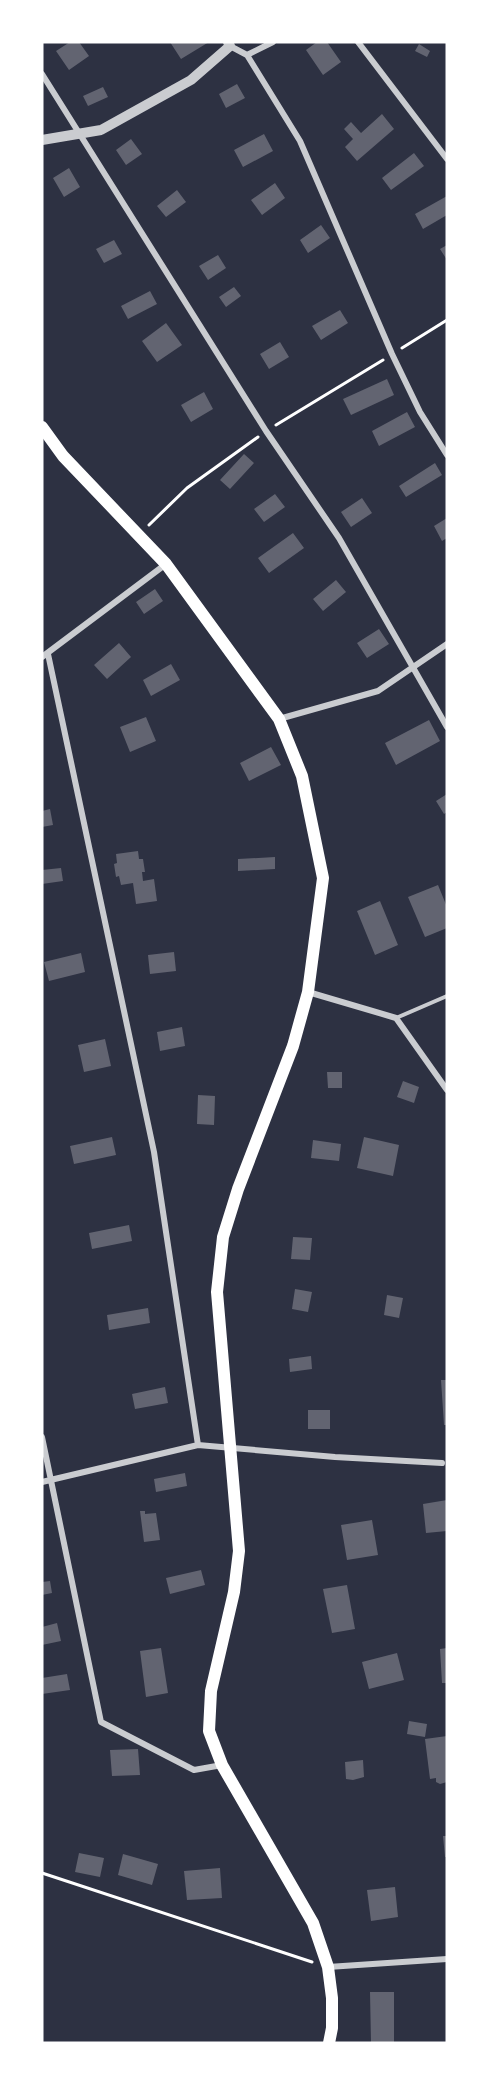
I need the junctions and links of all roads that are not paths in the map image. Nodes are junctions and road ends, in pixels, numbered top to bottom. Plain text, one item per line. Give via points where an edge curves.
1 (273, 42) edge
2 (358, 42) edge
3 (229, 44) edge
4 (247, 55) junction
5 (42, 74) edge
6 (80, 133) junction
7 (42, 140) edge
8 (447, 159) edge
9 (42, 427) edge
10 (447, 455) edge
11 (166, 564) junction
12 (447, 644) edge
13 (45, 655) edge
14 (413, 665) junction
15 (279, 719) junction
16 (447, 727) edge
17 (308, 992) junction
18 (447, 996) edge
19 (396, 1018) junction
20 (447, 1090) edge
21 (42, 1437) edge
22 (198, 1445) junction
23 (231, 1447) junction
24 (442, 1463) dead end
25 (52, 1480) junction
26 (42, 1482) edge
27 (222, 1766) junction
28 (447, 1959) edge
29 (328, 1967) junction
30 (329, 2043) edge

1 - 4 street
2 - 8 street
3 - 4 street
3 - 6 street via 190,80 101,130
4 - 10 street via 300,141 392,354 420,412
5 - 6 street
6 - 7 street
6 - 14 street via 266,431 339,538
9 - 11 main road via 63,456
11 - 13 street
11 - 15 main road
12 - 14 street
13 - 22 street via 154,1152
14 - 15 street via 378,691
14 - 16 street
15 - 17 main road via 302,776 323,878
17 - 19 street
17 - 23 main road via 293,1046 224,1237 217,1292
18 - 19 lane
19 - 20 street
21 - 25 street
22 - 23 street
22 - 25 street
23 - 24 street
23 - 27 main road via 239,1551 234,1592 211,1691 209,1731
25 - 26 street
25 - 27 street via 101,1722 194,1770
27 - 29 main road via 313,1923
28 - 29 street
29 - 30 main road via 332,1998

